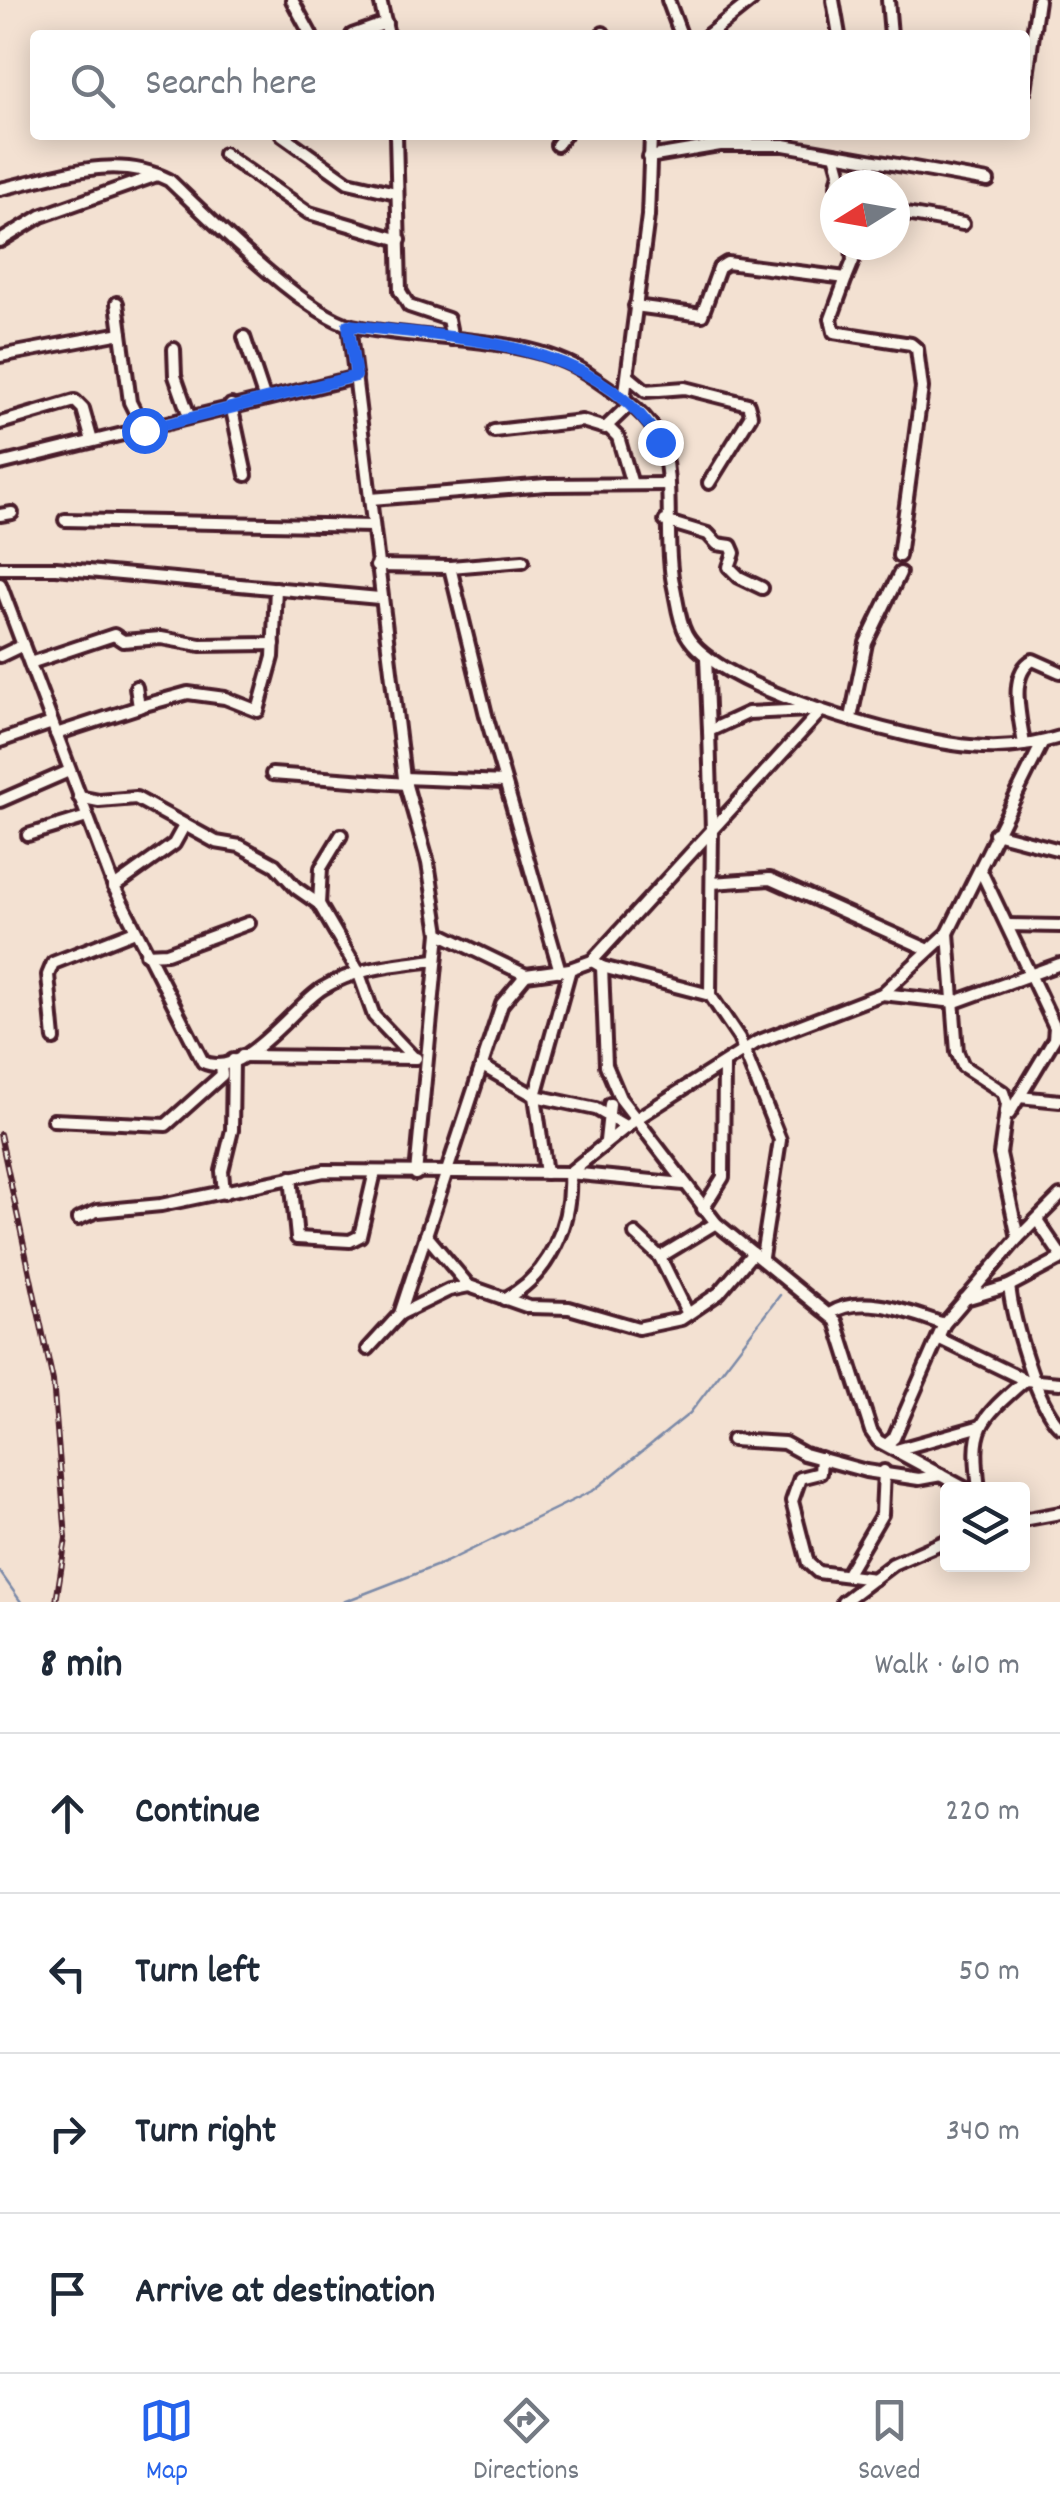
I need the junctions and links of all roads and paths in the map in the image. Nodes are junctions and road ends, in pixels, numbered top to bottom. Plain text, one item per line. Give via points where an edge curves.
1 (292, 0) edge
2 (380, 0) edge
3 (668, 0) edge
4 (752, 0) edge
5 (833, 0) edge
6 (888, 0) edge
7 (1038, 0) edge
8 (387, 29) edge
9 (308, 30) edge
10 (679, 30) edge
11 (714, 30) edge
12 (838, 30) edge
13 (891, 30) edge
14 (1030, 55) edge
15 (289, 140) edge
16 (396, 140) edge
17 (561, 140) edge
18 (651, 140) edge
19 (557, 145) dead end
20 (224, 154) dead end
21 (835, 154) junction
22 (649, 157) junction
23 (839, 170) edge
24 (158, 174) junction
25 (988, 181) dead end
26 (0, 189) edge
27 (396, 193) junction
28 (910, 215) edge
29 (963, 224) dead end
30 (400, 240) junction
31 (0, 241) edge
32 (849, 260) edge
33 (846, 278) junction
34 (118, 304) dead end
35 (635, 306) junction
36 (348, 325) junction
37 (121, 333) junction
38 (244, 337) dead end
39 (452, 338) junction
40 (174, 348) dead end
41 (0, 356) edge
42 (356, 376) junction
43 (628, 376) junction
44 (264, 397) junction
45 (627, 402) junction
46 (231, 406) junction
47 (189, 416) junction
48 (0, 423) edge
49 (608, 426) junction
50 (144, 430) junction
51 (494, 431) dead end
52 (92, 440) junction
53 (0, 464) edge
54 (246, 475) dead end
55 (631, 481) junction
56 (709, 483) dead end
57 (667, 484) junction
58 (370, 499) junction
59 (65, 520) dead end
60 (665, 521) junction
61 (373, 526) junction
62 (898, 556) dead end
63 (523, 561) dead end
64 (376, 566) junction
65 (450, 567) junction
66 (0, 568) edge
67 (900, 574) dead end
68 (276, 588) junction
69 (762, 588) dead end
70 (1, 591) edge
71 (379, 598) junction
72 (123, 641) junction
73 (274, 644) junction
74 (24, 645) junction
75 (0, 656) edge
76 (125, 657) dead end
77 (706, 657) junction
78 (30, 662) junction
79 (1060, 672) edge
80 (136, 688) dead end
81 (141, 706) junction
82 (818, 710) junction
83 (851, 718) junction
84 (54, 728) junction
85 (709, 731) junction
86 (1060, 738) edge
87 (0, 741) edge
88 (1042, 743) junction
89 (1024, 745) junction
90 (69, 771) junction
91 (272, 774) dead end
92 (405, 781) junction
93 (505, 782) junction
94 (79, 797) junction
95 (0, 801) edge
96 (86, 817) junction
97 (184, 826) junction
98 (712, 830) junction
99 (995, 834) junction
100 (28, 835) dead end
101 (341, 836) dead end
102 (1060, 850) edge
103 (980, 869) junction
104 (712, 883) junction
105 (114, 887) junction
106 (319, 904) junction
107 (249, 923) dead end
108 (1008, 925) junction
109 (1060, 926) edge
110 (135, 930) junction
111 (439, 933) junction
112 (948, 933) junction
113 (928, 949) junction
114 (146, 954) junction
115 (435, 960) junction
116 (597, 964) junction
117 (1060, 964) edge
118 (565, 970) junction
119 (358, 971) junction
120 (1032, 972) junction
121 (526, 976) junction
122 (882, 994) junction
123 (710, 995) junction
124 (956, 1002) junction
125 (54, 1038) dead end
126 (745, 1052) junction
127 (413, 1057) junction
128 (237, 1058) junction
129 (427, 1059) junction
130 (724, 1065) junction
131 (220, 1066) junction
132 (484, 1067) junction
133 (535, 1096) junction
134 (1019, 1098) junction
135 (615, 1101) junction
136 (1060, 1101) edge
137 (596, 1110) junction
138 (610, 1118) junction
139 (53, 1120) dead end
140 (1006, 1120) junction
141 (631, 1123) junction
142 (606, 1141) junction
143 (376, 1172) junction
144 (546, 1173) junction
145 (569, 1173) junction
146 (416, 1174) junction
147 (448, 1174) junction
148 (292, 1177) junction
149 (684, 1184) junction
150 (224, 1193) junction
151 (1060, 1196) edge
152 (703, 1209) junction
153 (78, 1219) dead end
154 (1038, 1220) junction
155 (716, 1223) junction
156 (635, 1234) dead end
157 (426, 1235) junction
158 (1018, 1238) junction
159 (758, 1255) junction
160 (1060, 1256) edge
161 (660, 1257) junction
162 (530, 1282) junction
163 (469, 1286) junction
164 (1008, 1286) junction
165 (965, 1299) junction
166 (504, 1300) junction
167 (529, 1307) junction
168 (400, 1314) junction
169 (688, 1314) junction
170 (829, 1314) junction
171 (944, 1324) junction
172 (940, 1339) junction
173 (368, 1349) dead end
174 (1030, 1382) junction
175 (1060, 1383) edge
176 (981, 1426) junction
177 (1060, 1427) edge
178 (732, 1440) dead end
179 (891, 1447) junction
180 (821, 1458) junction
181 (884, 1471) junction
182 (942, 1474) junction
183 (955, 1482) edge
184 (978, 1482) edge
185 (1060, 1513) edge
186 (1030, 1519) edge
187 (940, 1544) edge
188 (848, 1572) junction
189 (874, 1579) junction
190 (843, 1602) edge

1 - 9 street
2 - 8 street
3 - 10 street
4 - 11 street
5 - 12 street
6 - 13 street
7 - 14 street
15 - 27 street via 348,182
16 - 27 street
17 - 19 street
18 - 22 street
20 - 30 street via 309,213
21 - 22 street via 720,145
21 - 23 street
21 - 25 street
22 - 35 street
24 - 26 street via 102,166
24 - 31 street via 41,216
24 - 36 street via 318,309
27 - 30 street
28 - 29 street
30 - 39 street via 404,298 420,312 444,316
32 - 33 street
33 - 35 street via 727,263 718,268 702,315
33 - 62 street via 831,319 834,332 911,344 920,364
34 - 37 street
35 - 43 street
36 - 39 street
36 - 42 street
37 - 41 street
37 - 50 street via 130,402
38 - 44 street
39 - 45 street via 562,362
40 - 47 street via 175,376
42 - 44 street
42 - 58 street
43 - 45 street
43 - 56 street via 646,390 685,388 748,404 751,415
44 - 46 street
45 - 49 street
45 - 57 street via 660,442
46 - 47 street
46 - 54 street
47 - 50 street
48 - 52 street via 75,401
49 - 51 street via 582,421
49 - 55 street
50 - 52 street
52 - 53 street
55 - 57 street
55 - 58 street
57 - 60 street
58 - 61 street
59 - 61 street
60 - 69 street via 731,546 731,570
60 - 77 street via 684,631
61 - 64 street
63 - 65 street
64 - 65 street
64 - 71 street
65 - 93 street
66 - 68 street
67 - 83 street via 866,642
68 - 71 street
68 - 73 street
70 - 74 street
71 - 92 street
72 - 73 street
72 - 76 street
72 - 78 street via 114,635
73 - 81 street via 258,711 188,693
74 - 75 street
74 - 78 street
77 - 82 street
77 - 85 street
78 - 84 street
79 - 89 street via 1033,660 1023,668 1018,691
80 - 81 street
81 - 84 street
82 - 83 street
82 - 85 street via 748,713
82 - 98 street
83 - 89 street via 967,746
84 - 87 street
84 - 90 street
85 - 98 street
86 - 88 street
88 - 89 street
88 - 99 street
90 - 94 street
90 - 95 street
91 - 92 street
92 - 93 street
92 - 111 street
93 - 118 street
94 - 96 street
94 - 97 street via 136,798
96 - 100 street
96 - 105 street
97 - 105 street via 174,844
97 - 106 street via 260,855
98 - 104 street
98 - 116 street
99 - 102 street
99 - 103 street
101 - 106 street via 320,868
103 - 108 street
103 - 112 street
104 - 113 street via 770,880
104 - 123 street
105 - 110 street
106 - 119 street
107 - 114 street via 167,953
108 - 109 street
108 - 120 street
110 - 114 street
110 - 125 street via 53,963 48,974
111 - 115 street
111 - 121 street
112 - 113 street
112 - 124 street
113 - 122 street
114 - 131 street via 203,1062
115 - 119 street
115 - 129 street
116 - 118 street
116 - 123 street
116 - 135 street
117 - 120 street
118 - 121 street
118 - 133 street
119 - 127 street via 374,1016
119 - 128 street via 308,998 288,1023
120 - 124 street
120 - 134 street via 1056,1028
121 - 132 street via 502,1004
122 - 124 street
122 - 126 street
123 - 126 street
124 - 140 street via 957,1052 964,1066 1003,1092
126 - 130 street
126 - 159 street via 780,1140
127 - 128 street
127 - 129 street
128 - 131 street
128 - 150 street
129 - 146 street
130 - 141 street
130 - 152 street via 723,1177
131 - 139 street via 222,1075 166,1125
132 - 133 street
132 - 147 street
133 - 137 street
133 - 144 street
134 - 136 street
134 - 140 street
135 - 137 street
135 - 138 street
135 - 141 street
137 - 138 street
138 - 141 street
138 - 142 street
140 - 158 street via 1000,1154
141 - 142 street
141 - 149 street
142 - 145 street
143 - 146 street
143 - 148 street via 324,1170
143 - 148 street via 360,1236 350,1241 297,1238
144 - 145 street
144 - 147 street
145 - 149 street
145 - 162 street via 569,1206 558,1240
146 - 147 street
147 - 157 street
148 - 150 street
149 - 152 street
150 - 153 street via 97,1210
151 - 154 street
152 - 155 street
154 - 158 street
154 - 160 street
155 - 159 street
155 - 161 street
156 - 161 street
157 - 163 street
157 - 168 street
158 - 165 street
159 - 169 street
159 - 170 street
160 - 164 street
161 - 169 street
162 - 166 street
162 - 167 street
163 - 166 street
163 - 168 street
164 - 165 street
164 - 174 street
165 - 171 street
166 - 167 street
167 - 169 street via 569,1308 638,1328
168 - 173 street
170 - 171 street via 848,1305 881,1306
170 - 179 street via 871,1431
171 - 172 street
172 - 174 street
172 - 179 street
174 - 175 street
174 - 176 street
174 - 177 street
176 - 179 street
176 - 184 street via 973,1450
178 - 180 street via 778,1442
179 - 182 street
180 - 181 street
180 - 188 street via 820,1474 803,1476 792,1496 802,1551 818,1572
181 - 182 street via 920,1479
181 - 188 street via 882,1514
182 - 183 street
185 - 186 street
187 - 189 street
188 - 189 street
189 - 190 street

